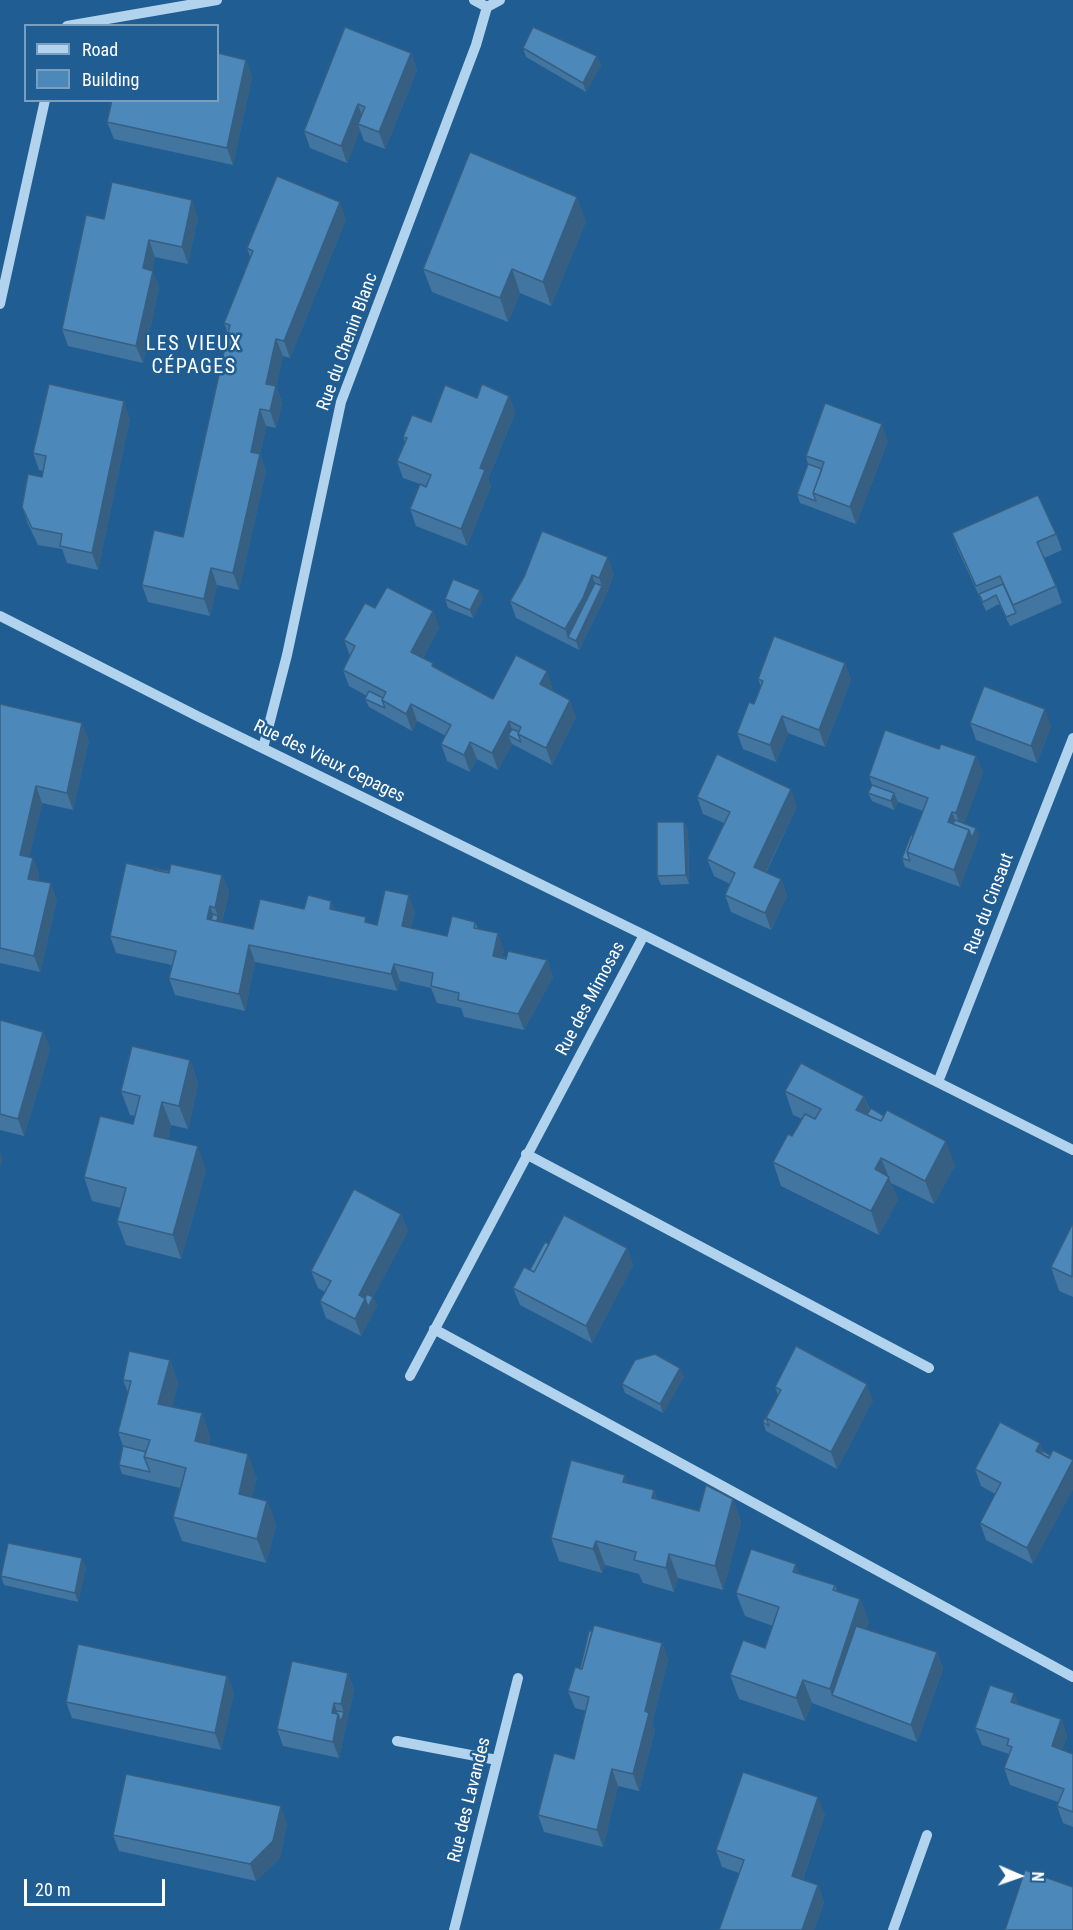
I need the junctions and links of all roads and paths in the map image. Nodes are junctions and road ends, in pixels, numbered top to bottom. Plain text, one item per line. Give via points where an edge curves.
1 (218, 0) edge
2 (474, 0) edge
3 (500, 0) edge
4 (487, 7) junction
5 (79, 24) edge
6 (45, 102) edge
7 (0, 304) edge
8 (0, 616) edge
9 (1073, 738) edge
10 (263, 748) junction
11 (644, 934) junction
12 (938, 1082) junction
13 (1073, 1150) edge
14 (526, 1154) junction
15 (434, 1329) junction
16 (929, 1368) dead end
17 (410, 1376) dead end
18 (1073, 1677) edge
19 (518, 1678) dead end
20 (397, 1741) dead end
21 (497, 1761) junction
22 (927, 1835) dead end
23 (454, 1930) edge
24 (893, 1930) edge

1 - 5 street
2 - 4 street
3 - 4 street
4 - 10 street, Rue du Chenin Blanc via 341,402
6 - 7 street
8 - 10 street, Rue des Vieux Cepages
9 - 12 street, Rue du Cinsaut
10 - 11 street, Rue des Vieux Cepages
11 - 12 street, Rue des Mimosas
11 - 14 street, Rue des Mimosas
12 - 13 street, Rue des Mimosas
14 - 15 street, Rue des Mimosas
14 - 16 street
15 - 17 street, Rue des Mimosas
15 - 18 street
19 - 21 street, Rue des Lavandes
20 - 21 street
21 - 23 street, Rue des Lavandes
22 - 24 street

